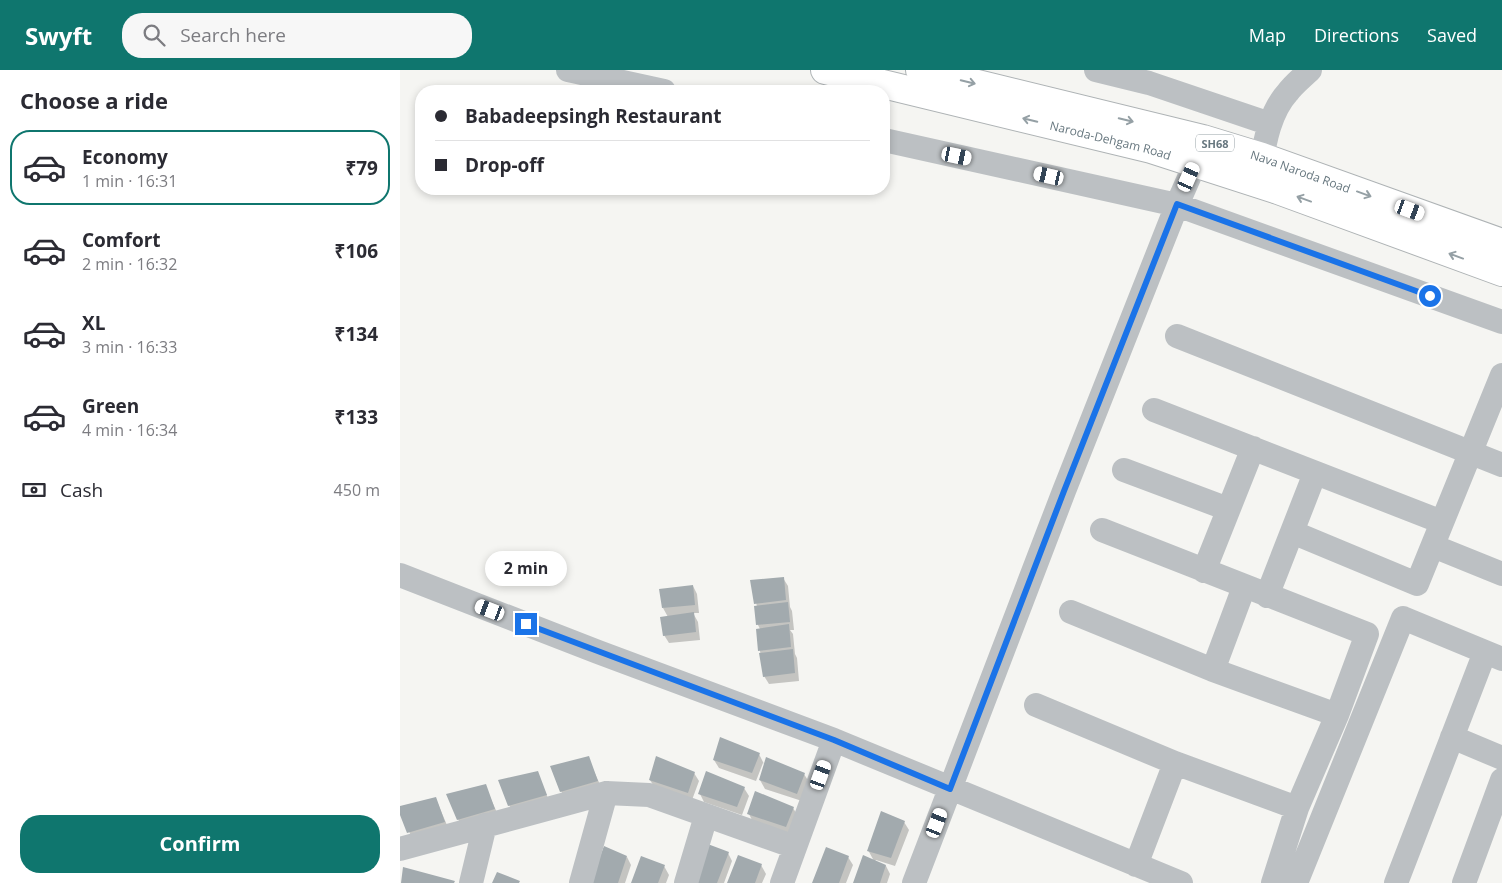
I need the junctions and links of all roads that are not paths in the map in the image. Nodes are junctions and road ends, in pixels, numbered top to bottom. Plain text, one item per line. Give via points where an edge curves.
1 (568, 70) edge
2 (825, 70) edge
3 (920, 70) edge
4 (1096, 70) edge
5 (1310, 70) edge
6 (637, 85) edge
7 (887, 85) edge
8 (890, 86) edge
9 (1270, 124) junction
10 (890, 141) edge
11 (1199, 151) junction
12 (1262, 157) junction
13 (1258, 184) junction
14 (1177, 204) junction
15 (1502, 243) edge
16 (1502, 272) edge
17 (1502, 322) edge
18 (1177, 336) dead end
19 (1502, 375) edge
20 (1154, 410) dead end
21 (1253, 448) junction
22 (1470, 453) junction
23 (1502, 465) edge
24 (1124, 470) dead end
25 (1316, 473) junction
26 (1228, 509) junction
27 (1442, 522) junction
28 (1102, 530) dead end
29 (1292, 532) junction
30 (1432, 546) junction
31 (1204, 571) junction
32 (1502, 574) edge
33 (400, 575) edge
34 (1244, 587) junction
35 (1267, 596) junction
36 (1071, 612) dead end
37 (1493, 656) edge
38 (1213, 670) junction
39 (1036, 705) dead end
40 (1336, 715) junction
41 (1452, 736) junction
42 (834, 740) junction
43 (1502, 758) edge
44 (1175, 763) junction
45 (1502, 780) edge
46 (950, 789) junction
47 (606, 793) junction
48 (1297, 808) junction
49 (706, 816) junction
50 (485, 825) junction
51 (795, 847) junction
52 (400, 850) edge
53 (1136, 865) junction
54 (471, 883) edge
55 (581, 883) edge
56 (686, 883) edge
57 (782, 883) edge
58 (914, 883) edge
59 (1181, 883) edge
60 (1273, 883) edge
61 (1296, 883) edge
62 (1396, 883) edge
63 (1464, 883) edge

1 - 6 street
7 -> 2 main road, Naroda-Dehgam Road / SH68
3 -> 11 main road, Nava Naroda Road / SH68
4 - 9 street via 1149,83
5 - 9 street via 1288,92
11 -> 8 main road, Naroda-Dehgam Road / SH68 via 1151,149
9 - 12 street
10 - 14 street
11 - 12 main road, Nava Naroda Road / SH68
11 - 13 main road, Naroda-Dehgam Road / SH68
11 - 14 street
12 - 13 street
12 -> 15 main road, Nava Naroda Road / SH68
16 -> 13 main road, Naroda-Dehgam Road / SH68
14 - 17 street
14 - 46 street
18 - 22 street
19 - 22 street
20 - 21 street
21 - 25 street
21 - 26 street
22 - 23 street
22 - 27 street
24 - 26 street
25 - 27 street
25 - 29 street
26 - 31 street
27 - 30 street
28 - 31 street
29 - 30 street via 1417,584
29 - 35 street
30 - 32 street
31 - 34 street
33 - 42 street
34 - 35 street
34 - 38 street
35 - 40 street via 1367,634
36 - 38 street
37 - 41 street
37 - 61 street via 1403,618
38 - 40 street
39 - 44 street
40 - 48 street
41 - 43 street
41 - 62 street
42 - 46 street
42 - 51 street
44 - 48 street
44 - 53 street
45 - 63 street
46 - 53 street
46 - 58 street
47 - 49 street via 649,795
47 - 50 street
47 - 55 street
48 - 60 street
49 - 51 street
49 - 56 street
50 - 52 street
50 - 54 street
51 - 57 street
53 - 59 street

